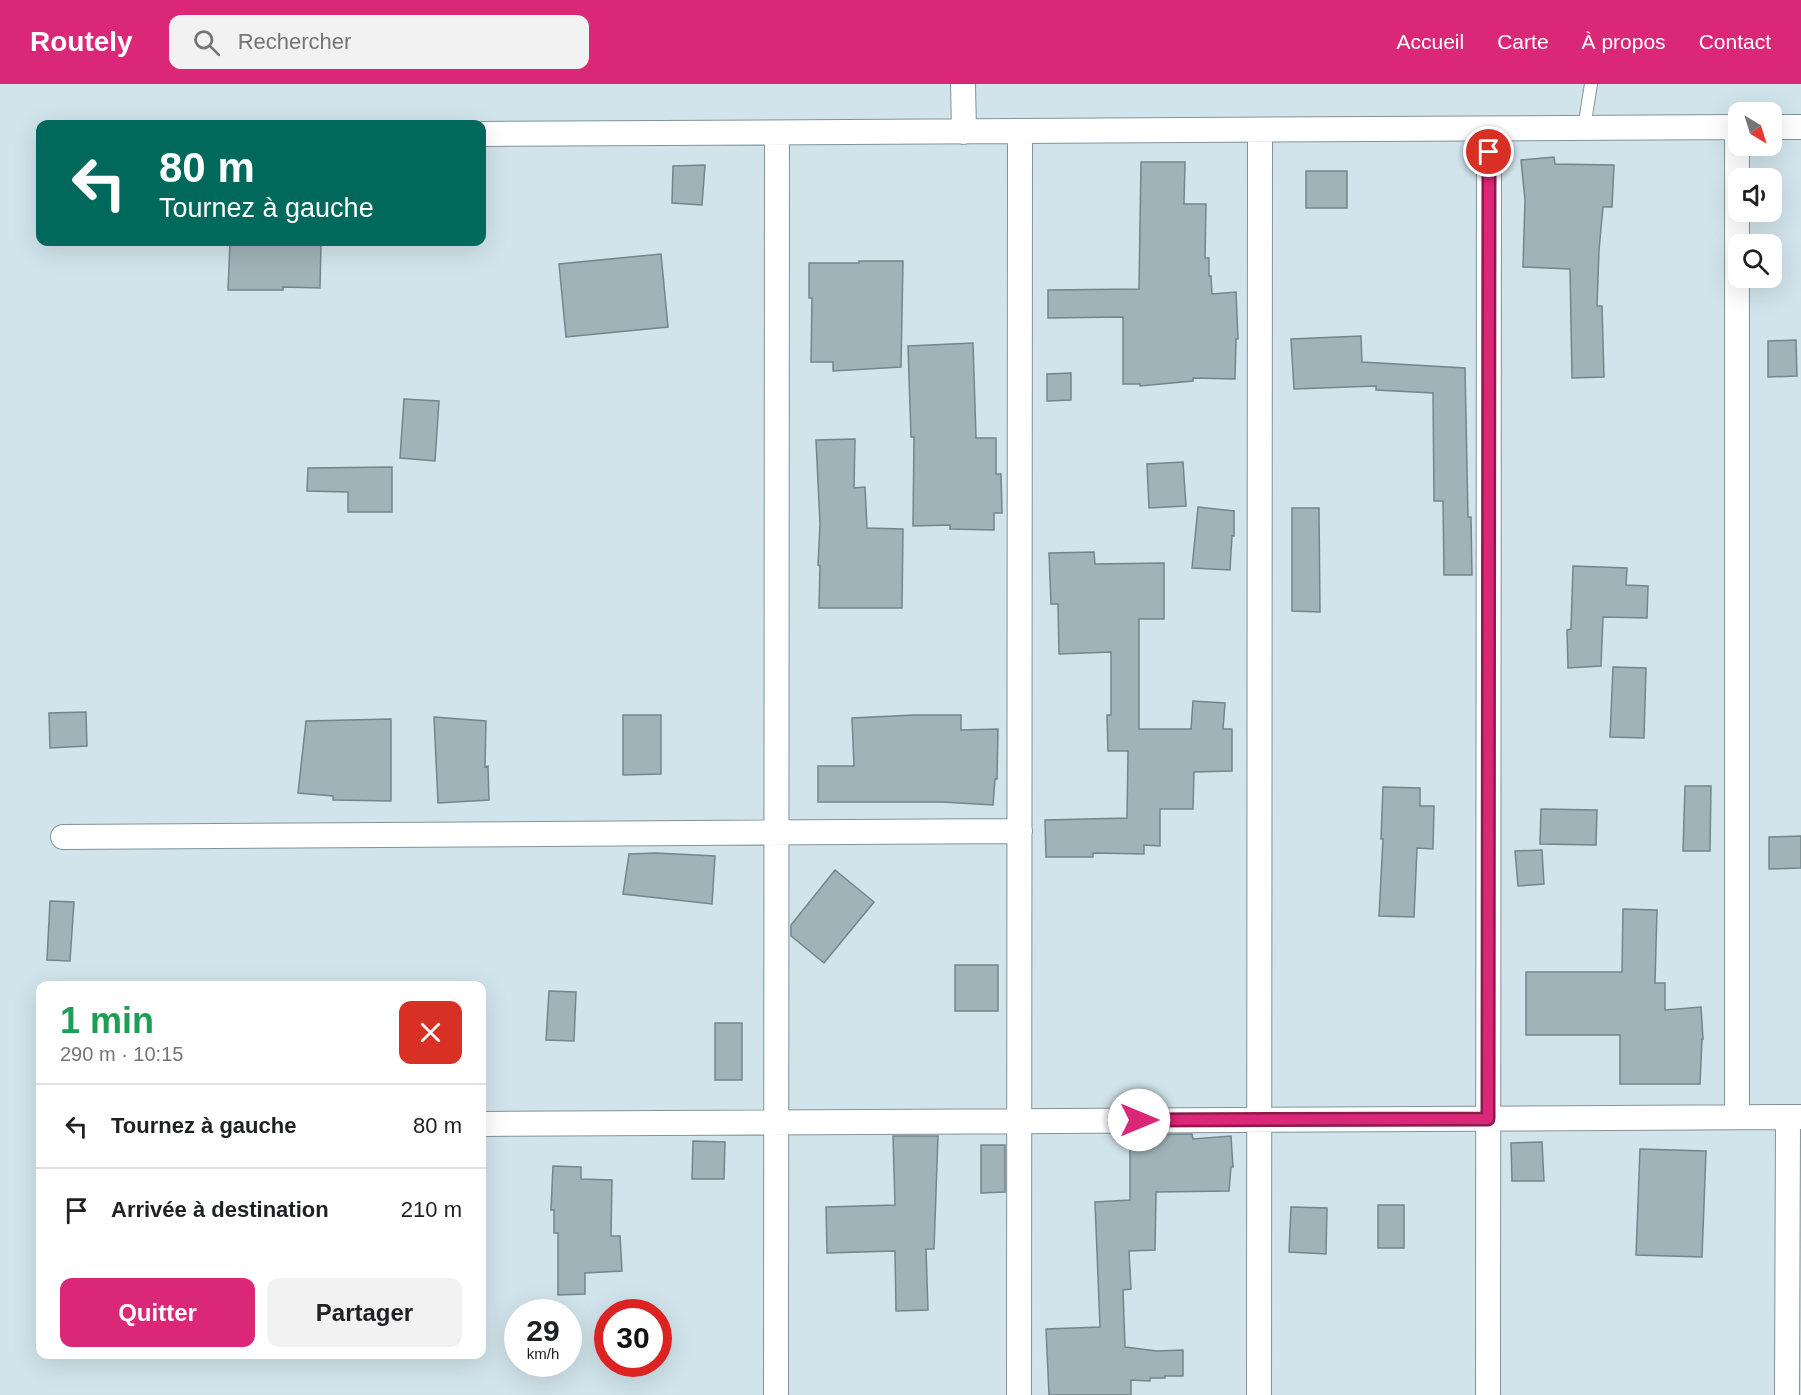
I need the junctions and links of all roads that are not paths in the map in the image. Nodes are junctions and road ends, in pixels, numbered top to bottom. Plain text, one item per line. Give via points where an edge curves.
1 (963, 84) edge
2 (1592, 84) edge
3 (1728, 127) edge
4 (1782, 127) edge
5 (1801, 127) edge
6 (1584, 128) junction
7 (1489, 129) junction
8 (1260, 130) junction
9 (1020, 131) junction
10 (964, 132) junction
11 (777, 133) junction
12 (486, 134) edge
13 (1738, 156) edge
14 (1020, 831) junction
15 (776, 832) junction
16 (63, 837) dead end
17 (1737, 1117) junction
18 (1794, 1117) edge
19 (1488, 1119) junction
20 (1258, 1120) junction
21 (1019, 1121) junction
22 (776, 1123) junction
23 (486, 1124) edge
24 (776, 1395) edge
25 (1019, 1395) edge
26 (1258, 1395) edge
27 (1488, 1395) edge
28 (1787, 1395) edge

1 - 10 street
2 - 6 lane
3 - 6 street
4 - 5 street
6 - 7 street
7 - 8 street
7 - 19 street
8 - 9 street
8 - 20 street
9 - 10 street
9 - 14 street
10 - 11 street
11 - 12 street
11 - 15 street
13 - 17 street
14 - 15 street
14 - 21 street
15 - 16 street
15 - 22 street
17 - 18 street
17 - 19 street
18 - 28 street
19 - 20 street
19 - 27 street
20 - 21 street
20 - 26 street
21 - 22 street
21 - 25 street
22 - 23 street
22 - 24 street

